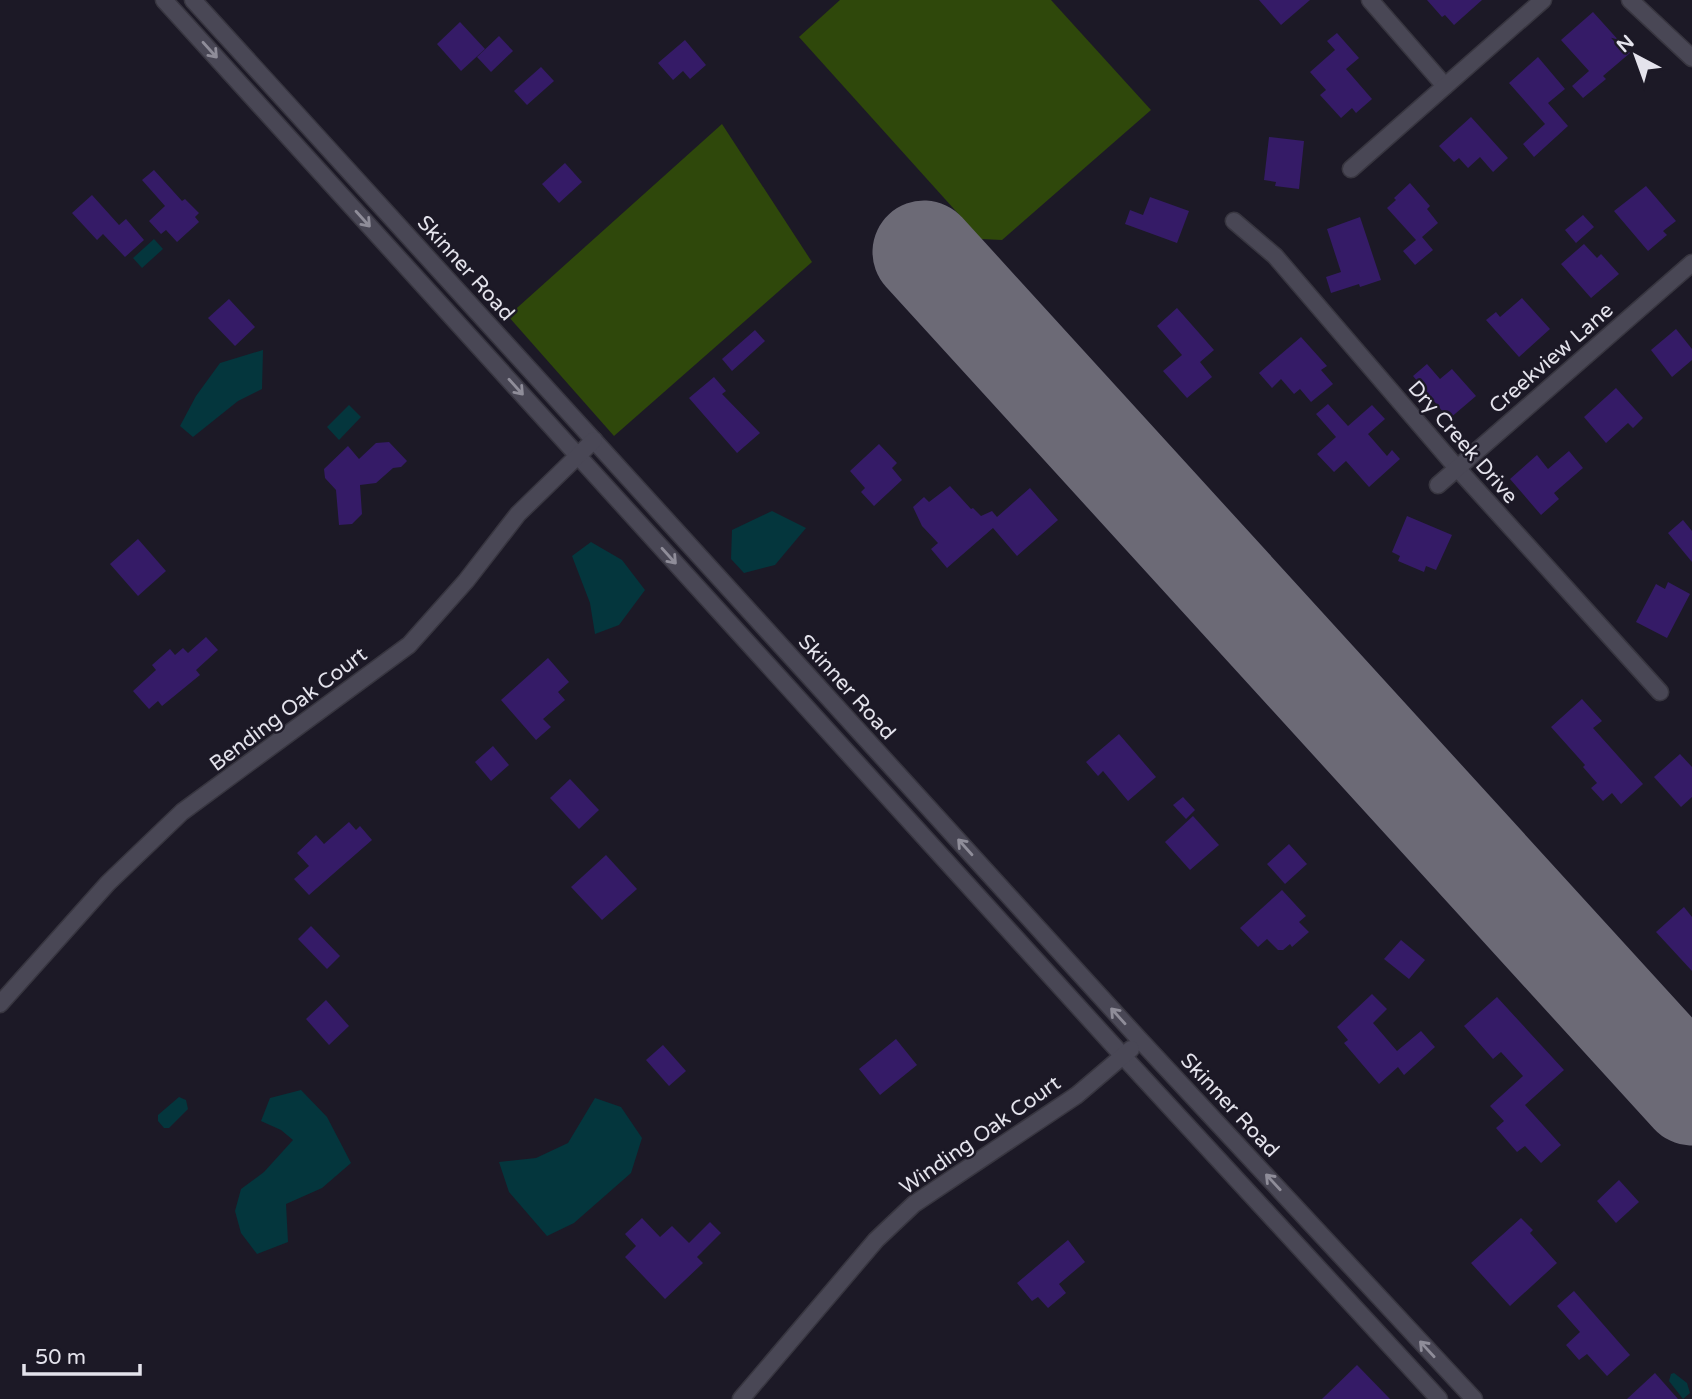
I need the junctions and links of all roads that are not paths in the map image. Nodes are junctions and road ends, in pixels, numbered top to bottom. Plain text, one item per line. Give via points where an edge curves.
1 (164, 0) edge
2 (193, 0) edge
3 (1370, 0) edge
4 (1543, 0) edge
5 (1630, 0) edge
6 (1692, 58) edge
7 (271, 85) junction
8 (1445, 86) junction
9 (255, 100) junction
10 (1351, 169) dead end
11 (1234, 221) dead end
12 (1692, 263) edge
13 (594, 440) junction
14 (577, 455) junction
15 (1457, 468) junction
16 (1438, 485) dead end
17 (1660, 692) dead end
18 (0, 1004) edge
19 (1140, 1040) junction
20 (1123, 1056) junction
21 (741, 1399) edge
22 (1439, 1399) edge
23 (1474, 1399) edge

1 -> 9 street, Skinner Road
2 - 7 street, Skinner Road
3 - 8 street
4 - 8 street
5 - 6 street
7 - 9 street
7 - 13 street, Skinner Road
8 - 10 street
9 -> 14 street, Skinner Road
11 - 15 street, Dry Creek Drive via 1275,256
12 - 15 street, Creekview Lane
13 - 14 street, Bending Oak Court
19 -> 13 street, Skinner Road
14 - 18 street, Bending Oak Court via 518,514 410,645 182,812 108,883
14 -> 20 street, Skinner Road
15 - 16 street, Creekview Lane
15 - 17 street, Dry Creek Drive
19 - 20 street, Winding Oak Court
23 -> 19 street, Skinner Road
20 - 21 street, Winding Oak Court via 1077,1094 914,1204 876,1240
20 - 22 street, Skinner Road

